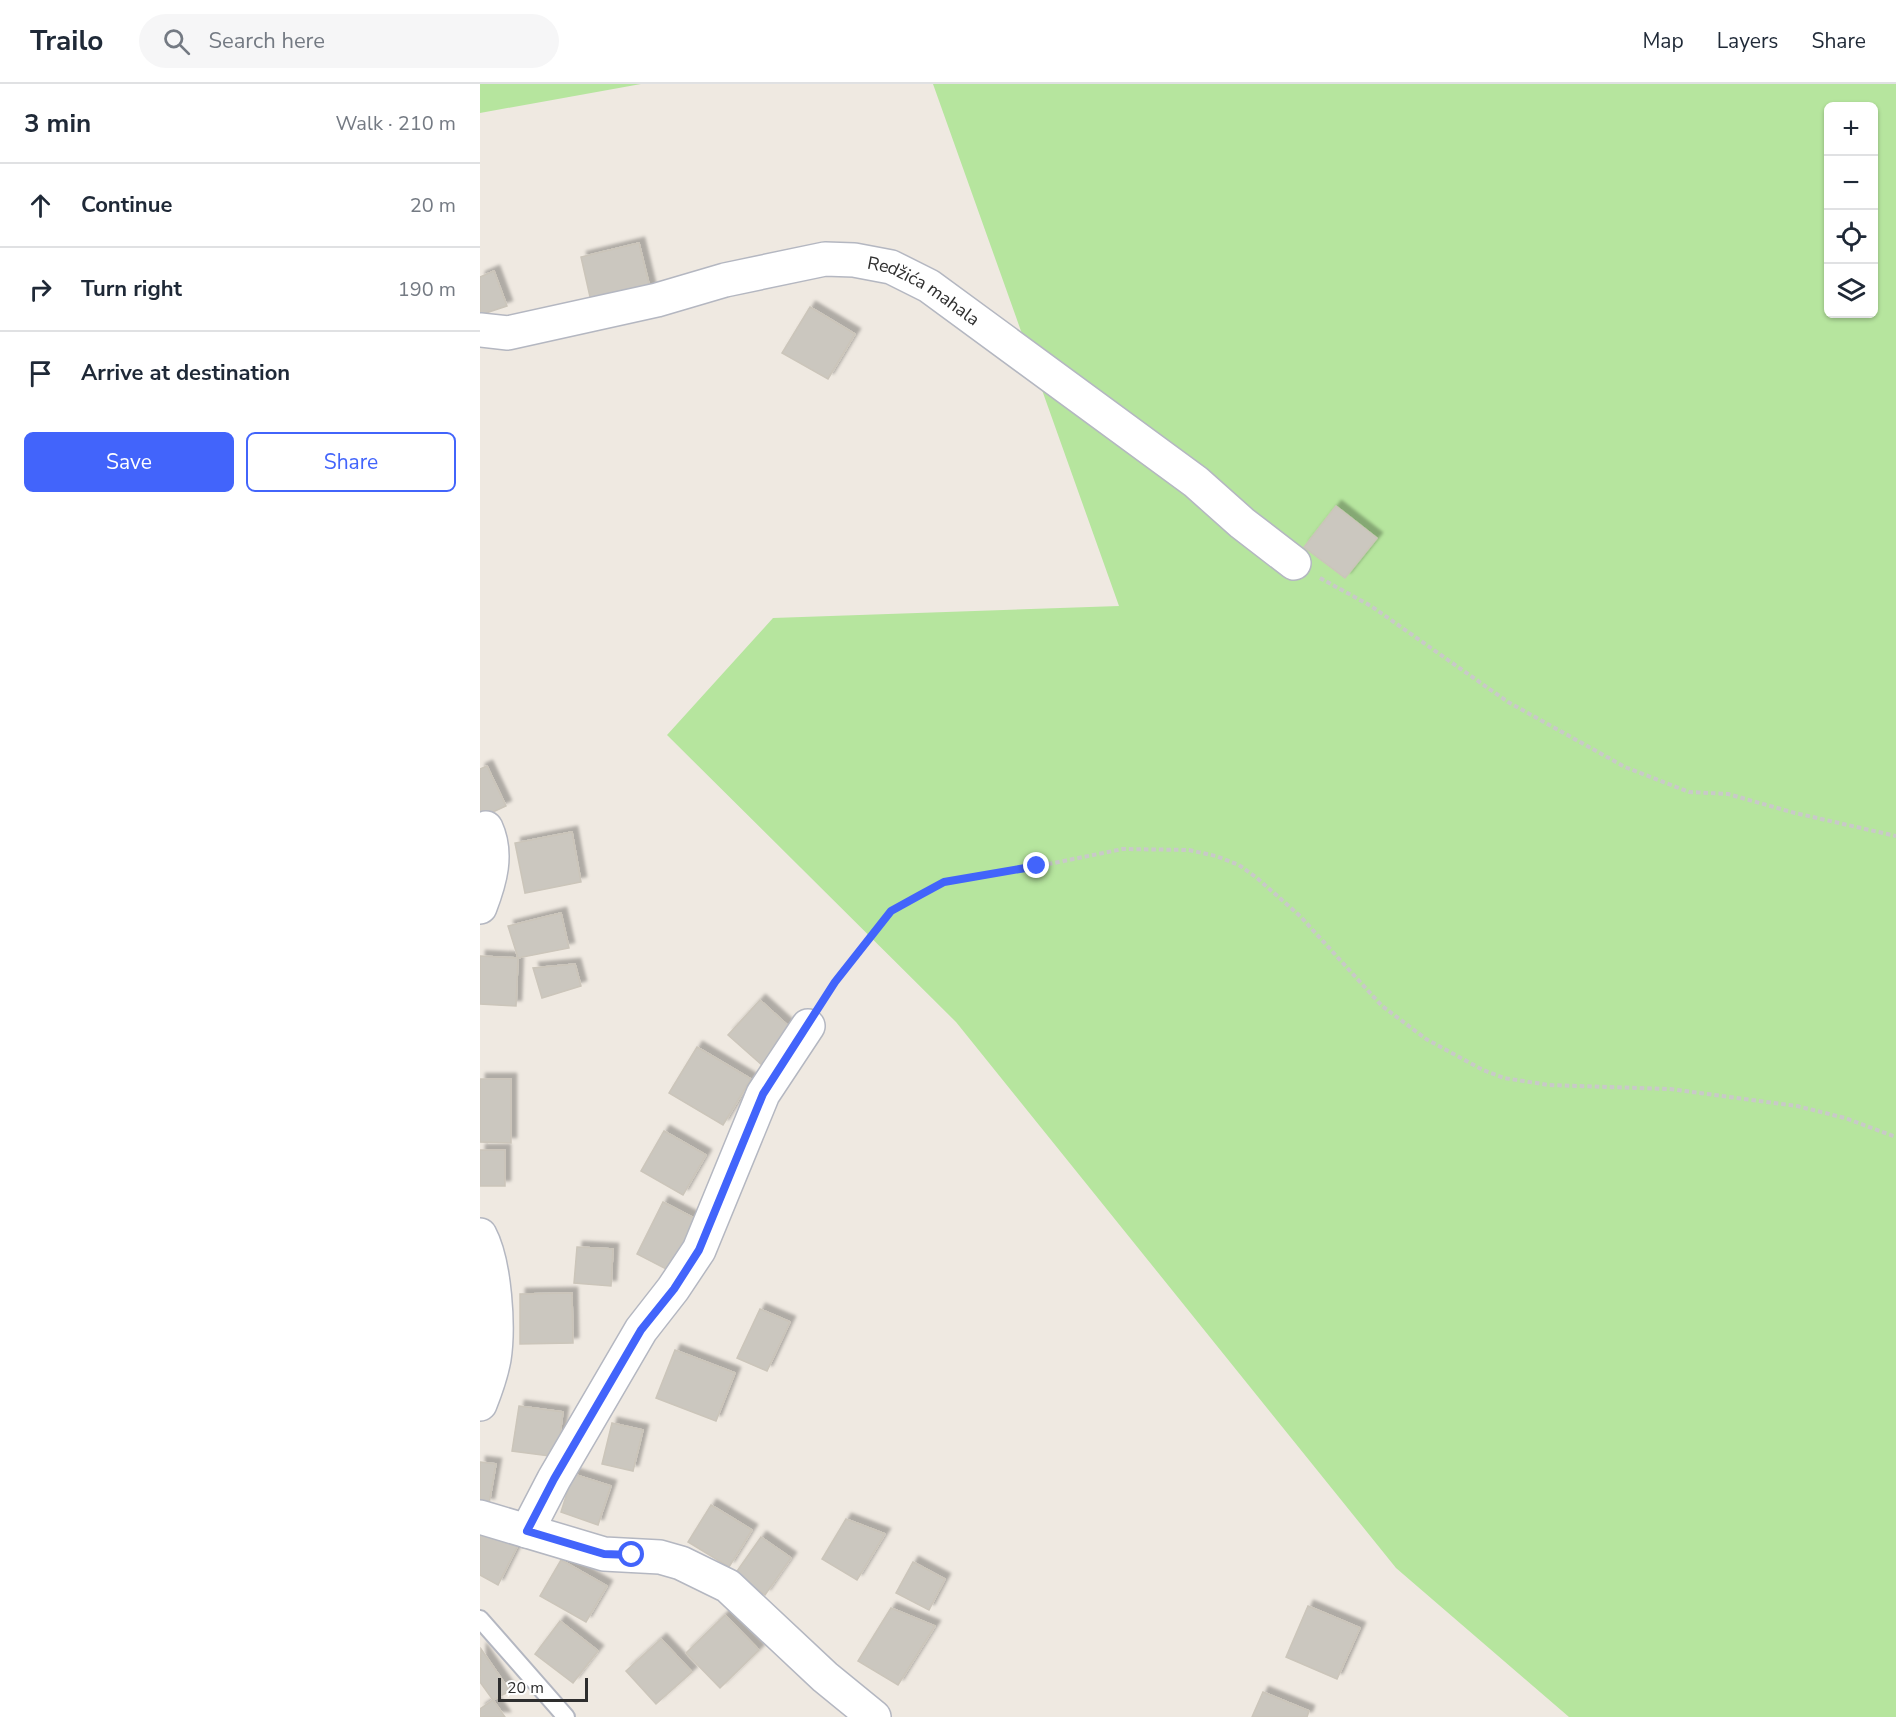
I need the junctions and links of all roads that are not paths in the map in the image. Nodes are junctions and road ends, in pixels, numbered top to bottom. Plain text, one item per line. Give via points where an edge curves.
1 (480, 330) edge
2 (1294, 563) road end
3 (486, 828) dead end
4 (480, 906) edge
5 (808, 1026) road end
6 (480, 1235) edge
7 (480, 1404) edge
8 (480, 1517) edge
9 (527, 1531) junction
10 (480, 1619) edge
11 (567, 1717) edge
12 (874, 1717) edge

1 - 2 street, Redžića mahala via 508,333 825,259 891,267 929,286 1186,475
3 - 4 street via 494,849
5 - 9 street via 763,1094 699,1250 641,1330
6 - 7 street via 492,1277 495,1313 494,1356
8 - 9 street
9 - 12 street via 604,1554 660,1557 729,1586 825,1677
10 - 11 lane

